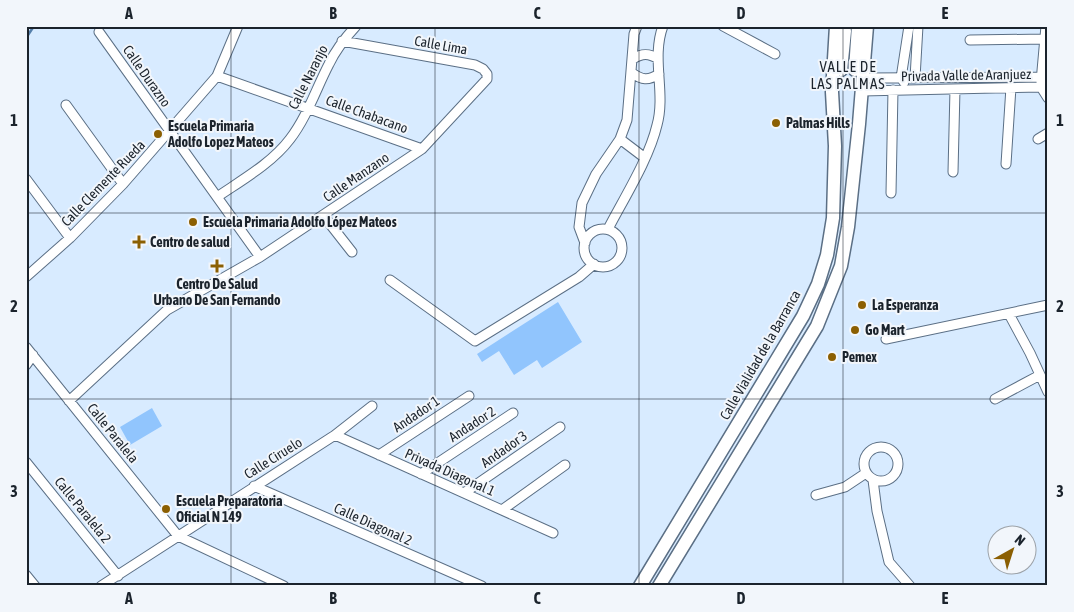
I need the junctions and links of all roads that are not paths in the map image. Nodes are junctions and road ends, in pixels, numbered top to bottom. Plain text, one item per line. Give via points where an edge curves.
1 (238, 26) edge
2 (356, 26) edge
3 (636, 26) edge
4 (662, 26) edge
5 (723, 26) edge
6 (858, 26) edge
7 (867, 26) edge
8 (909, 26) edge
9 (918, 26) edge
10 (1046, 26) edge
11 (841, 29) edge
12 (99, 32) dead end
13 (1045, 39) junction
14 (970, 40) dead end
15 (342, 42) junction
16 (775, 54) dead end
17 (633, 59) junction
18 (658, 59) junction
19 (476, 65) joint
20 (632, 73) junction
21 (659, 74) junction
22 (217, 76) junction
23 (901, 78) junction
24 (915, 78) junction
25 (1044, 81) edge
26 (863, 84) junction
27 (1011, 87) junction
28 (955, 88) junction
29 (893, 90) junction
30 (907, 90) junction
31 (1048, 98) edge
32 (66, 105) dead end
33 (309, 108) junction
34 (860, 124) junction
35 (170, 132) junction
36 (1048, 133) edge
37 (620, 139) junction
38 (1038, 139) dead end
39 (422, 149) junction
40 (645, 158) junction
41 (1006, 164) dead end
42 (953, 172) dead end
43 (26, 179) edge
44 (123, 184) junction
45 (834, 186) junction
46 (852, 187) junction
47 (891, 193) dead end
48 (217, 197) junction
49 (323, 215) junction
50 (608, 229) junction
51 (70, 238) junction
52 (584, 243) junction
53 (352, 252) dead end
54 (260, 257) junction
55 (594, 264) junction
56 (26, 277) edge
57 (390, 280) dead end
58 (1048, 305) edge
59 (1009, 314) junction
60 (886, 339) dead end
61 (26, 347) edge
62 (33, 355) junction
63 (26, 365) edge
64 (1040, 375) junction
65 (1048, 392) edge
66 (469, 396) dead end
67 (995, 399) dead end
68 (69, 401) junction
69 (372, 406) dead end
70 (513, 413) dead end
71 (560, 427) dead end
72 (334, 435) junction
73 (379, 455) junction
74 (26, 462) edge
75 (565, 465) dead end
76 (866, 473) junction
77 (421, 474) junction
78 (873, 480) junction
79 (254, 486) junction
80 (464, 493) junction
81 (816, 495) dead end
82 (502, 510) junction
83 (554, 533) dead end
84 (178, 536) junction
85 (26, 575) edge
86 (118, 576) junction
87 (104, 585) edge
88 (35, 586) edge
89 (284, 586) edge
90 (482, 586) edge
91 (640, 586) edge
92 (659, 586) edge
93 (910, 586) edge

1 - 22 street, Calle Clemente Rueda
2 - 15 street, Calle Naranjo
3 - 17 street
4 - 18 street
5 - 16 street
6 - 34 main road via 853,100
7 - 26 main road
8 - 23 street
9 - 24 street
10 - 13 street, Privada Valle de Aranjuez
11 - 45 main road, Calle Vialidad de la Barranca via 841,74 832,92
12 - 35 street, Calle Durazno
13 - 14 street
13 - 25 street, Privada Valle de Aranjuez
15 - 19 street, Calle Lima
15 - 33 street, Calle Naranjo
17 - 18 street via 640,54
17 - 20 street
18 - 21 street
19 - 39 street, Calle Manzano via 487,74 487,79
20 - 21 street via 641,79 651,79
20 - 37 street via 627,120
21 - 40 street via 657,126
22 - 33 street, Calle Chabacano
22 - 35 street, Calle Clemente Rueda
23 - 24 street, Privada Valle de Aranjuez
23 - 26 street, Privada Valle de Aranjuez
23 - 30 street
24 - 25 street, Privada Valle de Aranjuez
25 - 27 street, Privada Valle de Aranjuez
25 - 31 street
26 - 29 street, Privada Valle de Aranjuez
26 - 34 main road
27 - 28 street, Privada Valle de Aranjuez
27 - 41 street
28 - 30 street, Privada Valle de Aranjuez
28 - 42 street
29 - 30 street, Privada Valle de Aranjuez
29 - 47 street
32 - 44 street
33 - 39 street, Calle Chabacano
33 - 48 street, Calle Naranjo via 290,140 272,158
34 - 46 main road
35 - 44 street, Calle Clemente Rueda
35 - 48 street, Calle Durazno
36 - 38 street
37 - 40 street
37 - 52 street via 596,174 582,203 579,227
39 - 49 street, Calle Manzano
40 - 50 street
43 - 51 street
44 - 51 street, Calle Clemente Rueda
45 - 46 main road
45 - 91 main road, Calle Vialidad de la Barranca via 827,255 803,316
46 - 92 main road via 841,266 817,326
48 - 54 street, Calle Durazno
49 - 53 street
49 - 54 street, Calle Manzano
50 - 52 street via 596,230
50 - 55 street via 621,242 620,254 607,266
51 - 56 street, Calle Clemente Rueda
52 - 55 street via 586,256
54 - 68 street, Calle Manzano via 168,310
55 - 57 street via 579,277 475,341
58 - 59 street
59 - 60 street
59 - 64 street
61 - 62 street, Calle Paralela
62 - 63 street
62 - 68 street, Calle Paralela
64 - 65 street
64 - 67 street
66 - 73 street, Andador 1
68 - 84 street, Calle Paralela
69 - 72 street, Calle Ciruelo
70 - 77 street, Andador 2
71 - 80 street, Andador 3
72 - 73 street, Privada Diagonal 1
72 - 79 street, Calle Ciruelo
73 - 77 street, Privada Diagonal 1
74 - 86 street, Calle Paralela 2
75 - 82 street
76 - 78 street
76 - 78 street via 866,454 873,448 891,449 899,464 897,473 882,482
76 - 81 street via 845,487
77 - 80 street, Privada Diagonal 1
78 - 93 street via 889,562
79 - 84 street, Calle Ciruelo
79 - 90 street, Calle Diagonal 2
80 - 82 street, Privada Diagonal 1
82 - 83 street, Privada Diagonal 1
84 - 86 street, Calle Ciruelo
84 - 89 street
85 - 88 street
86 - 87 street, Calle Ciruelo

